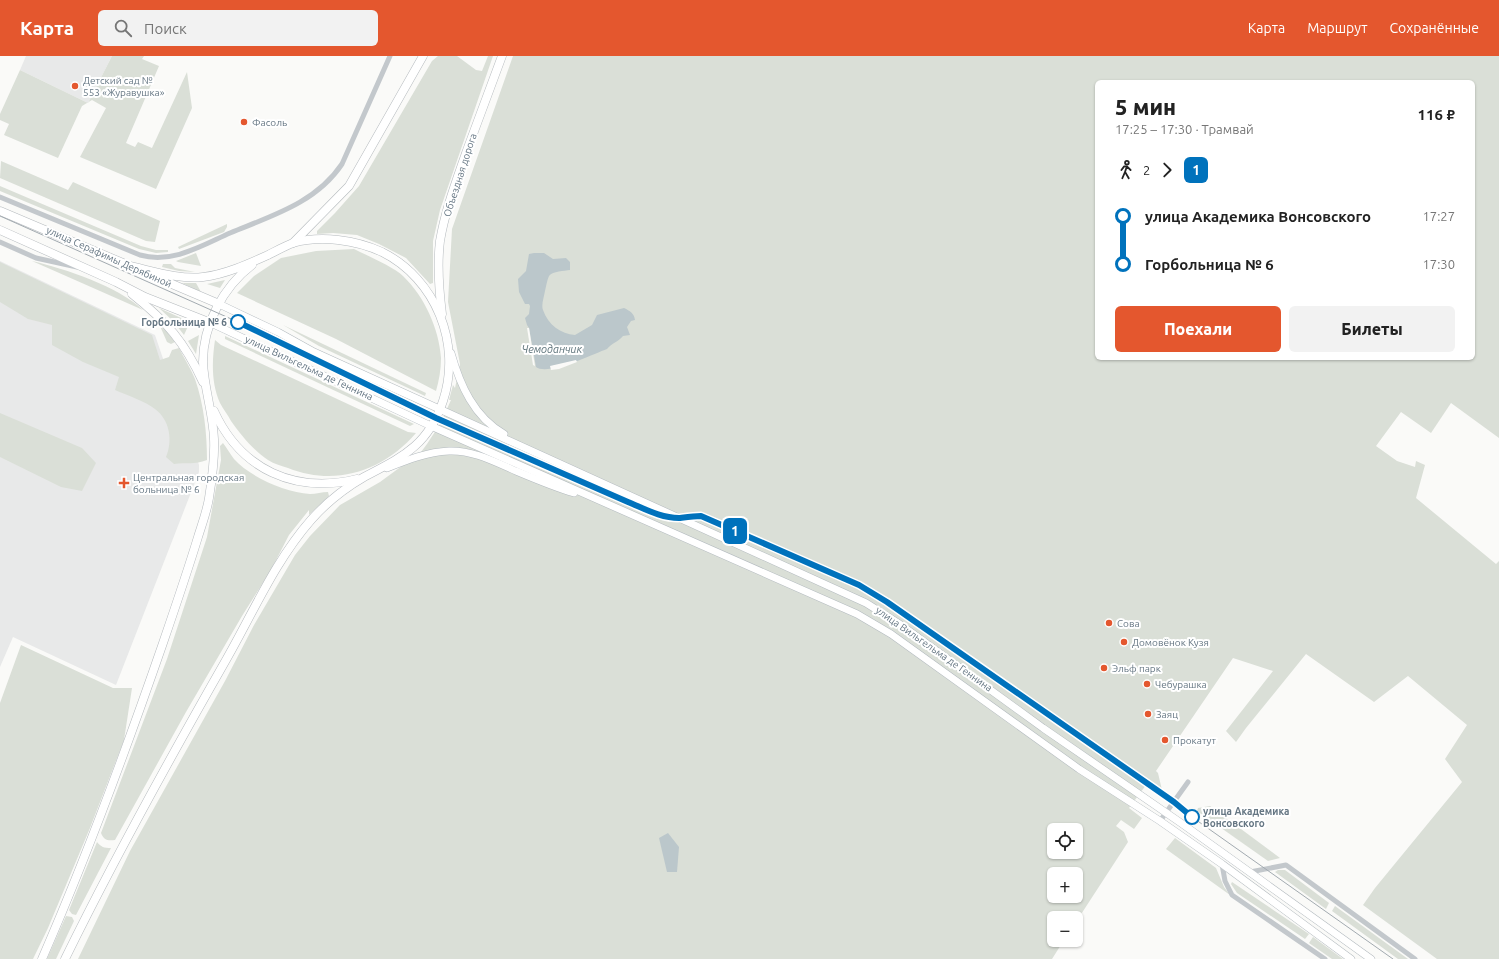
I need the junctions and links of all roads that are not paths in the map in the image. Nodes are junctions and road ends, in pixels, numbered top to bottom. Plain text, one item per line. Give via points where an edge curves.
1 (390, 56) edge
2 (423, 56) edge
3 (502, 56) edge
4 (0, 197) edge
5 (0, 210) edge
6 (0, 230) edge
7 (0, 242) edge
8 (293, 243) junction
9 (258, 259) junction
10 (126, 264) junction
11 (89, 270) junction
12 (116, 282) junction
13 (219, 304) junction
14 (211, 323) junction
15 (443, 323) junction
16 (449, 346) junction
17 (207, 390) junction
18 (210, 403) junction
19 (439, 410) junction
20 (431, 426) junction
21 (524, 447) junction
22 (379, 470) junction
23 (365, 477) junction
24 (616, 507) junction
25 (1188, 782) dead end
26 (1166, 813) junction
27 (1160, 821) junction
28 (1222, 864) junction
29 (1250, 872) junction
30 (42, 959) edge
31 (65, 959) edge
32 (1325, 959) edge
33 (1351, 959) edge
34 (1371, 959) edge
35 (1415, 959) edge

1 - 4 street, улица Серафимы Дерябиной via 342,164 335,174 314,193 286,211 173,256 160,259 140,255
2 - 8 main road via 349,186
3 - 15 main road, Объездная дорога via 452,192 440,241 439,293
5 - 10 main road, улица Серафимы Дерябиной
6 - 11 main road, улица Серафимы Дерябиной
7 - 11 street, улица Серафимы Дерябиной via 36,258
8 - 9 main road
8 - 15 main road via 334,240 359,244 383,253 406,268 423,285
9 - 10 main road via 235,269 197,278 176,276
9 - 13 main road via 234,282
10 - 13 main road, улица Серафимы Дерябиной
11 - 12 main road, улица Серафимы Дерябиной
12 - 14 main road, улица Серафимы Дерябиной via 145,297
12 - 17 main road via 172,329 193,360
13 - 14 main road
13 - 19 main road, улица Вильгельма де Геннина via 314,352
14 - 17 main road via 205,344
14 - 20 main road, улица Вильгельма де Геннина
15 - 16 main road
16 - 19 main road via 449,374
16 - 21 main road via 458,378 476,408 496,429
17 - 18 main road
18 - 23 main road via 232,442 263,468 277,475 311,484 332,484
18 - 30 main road via 214,467 209,501 193,554 129,741
19 - 20 main road
19 - 21 main road, улица Вильгельма де Геннина
20 - 22 main road via 415,447
20 - 24 main road, улица Вильгельма де Геннина
21 - 26 main road, улица Вильгельма де Геннина via 866,603 896,621
22 - 23 main road
22 - 24 main road via 422,455 449,451 465,452
23 - 31 main road via 319,511 296,538 282,560 164,769
24 - 27 main road, улица Вильгельма де Геннина via 876,624 1080,769
25 - 26 street
26 - 27 street
26 - 29 main road, улица Вильгельма де Геннина
27 - 28 main road, улица Вильгельма де Геннина
28 - 32 street via 1225,881 1232,895
28 - 33 main road, улица Вильгельма де Геннина
29 - 34 main road, улица Вильгельма де Геннина
29 - 35 street via 1286,865

